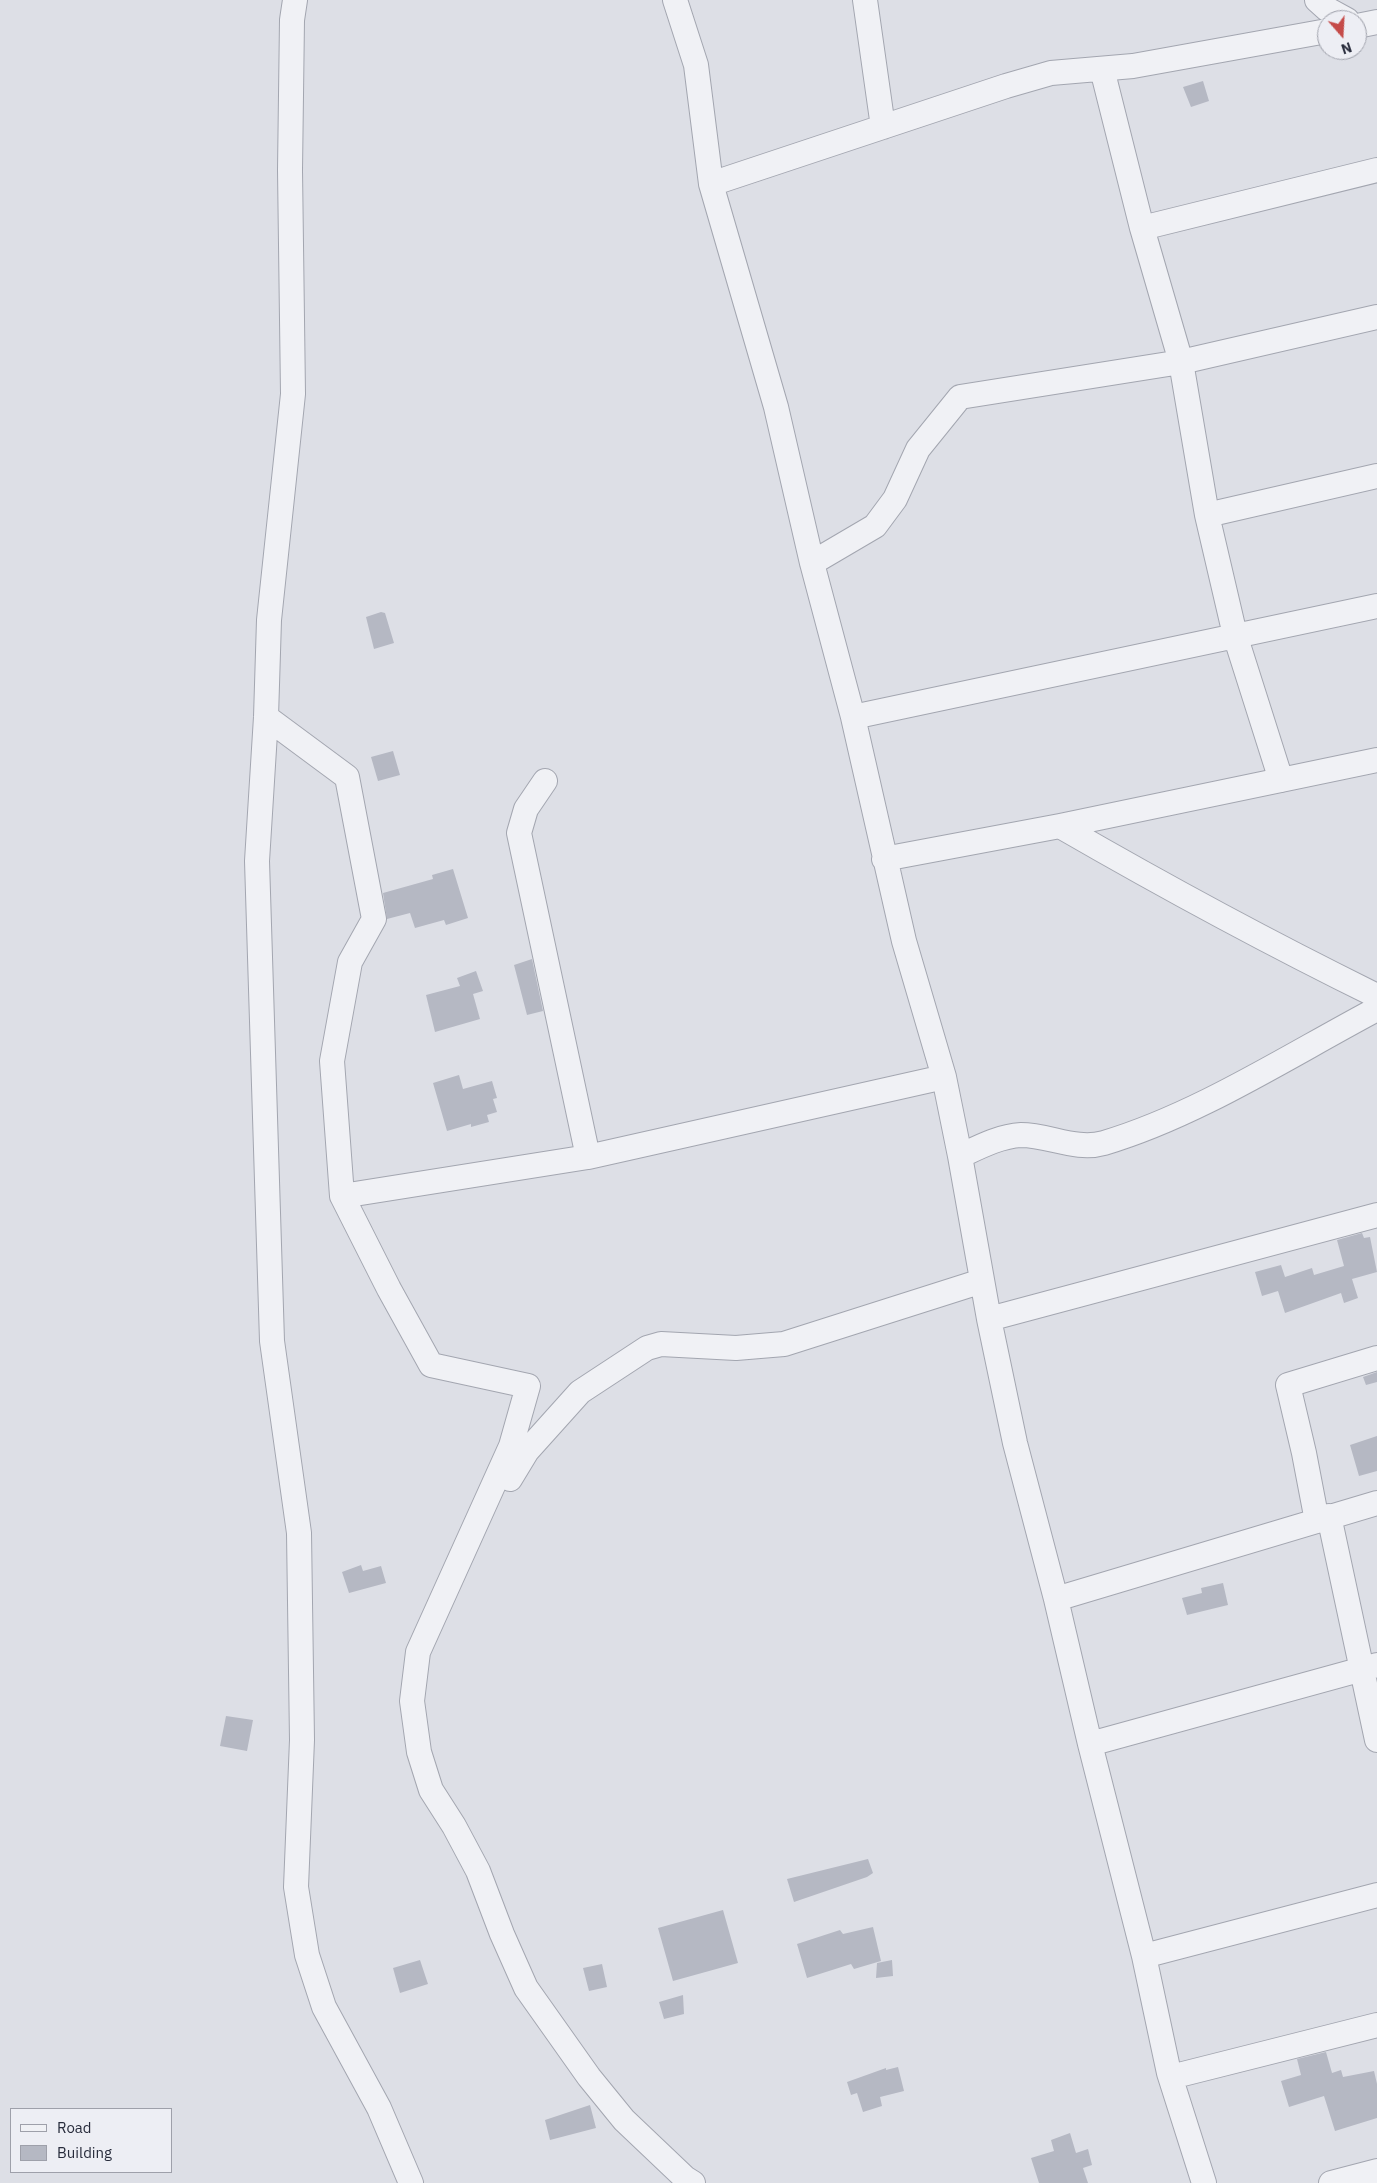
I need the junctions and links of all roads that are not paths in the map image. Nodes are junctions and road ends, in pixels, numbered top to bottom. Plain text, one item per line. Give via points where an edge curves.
1 (295, 0) edge
2 (675, 0) edge
3 (865, 0) edge
4 (1317, 15) edge
5 (1102, 69) junction
6 (883, 126) junction
7 (1377, 170) edge
8 (711, 184) junction
9 (1142, 228) junction
10 (1377, 318) edge
11 (1181, 362) junction
12 (1377, 476) edge
13 (1207, 515) junction
14 (812, 563) junction
15 (1377, 606) edge
16 (1235, 635) junction
17 (266, 717) junction
18 (853, 717) junction
19 (1377, 760) edge
20 (1281, 780) junction
21 (545, 781) dead end
22 (1060, 826) junction
23 (884, 859) junction
24 (1377, 996) edge
25 (1377, 1009) edge
26 (944, 1077) junction
27 (960, 1156) junction
28 (588, 1157) junction
29 (342, 1196) junction
30 (1377, 1214) edge
31 (982, 1281) junction
32 (989, 1319) junction
33 (1377, 1358) edge
34 (1377, 1503) edge
35 (1323, 1519) junction
36 (460, 1563) junction
37 (1056, 1599) junction
38 (1369, 1667) edge
39 (1377, 1740) edge
40 (1090, 1744) junction
41 (1377, 1894) edge
42 (1144, 1956) junction
43 (1377, 2025) edge
44 (1171, 2077) junction
45 (1377, 2171) edge
46 (411, 2183) edge
47 (693, 2183) edge
48 (1204, 2183) edge
49 (1331, 2183) edge

1 - 17 street via 290,170 293,394 269,620
2 - 8 street via 696,65
3 - 6 street
4 - 5 street via 1132,66
5 - 6 street via 1051,73
5 - 9 street
6 - 8 street
7 - 9 street
8 - 14 street via 776,407
9 - 11 street
10 - 11 street
11 - 13 street
11 - 14 street via 960,397 918,449 894,499 875,526
12 - 13 street
13 - 16 street
14 - 18 street
15 - 16 street
16 - 18 street
16 - 20 street
17 - 29 street via 347,777 374,919 350,962 332,1061
17 - 46 street via 257,861 272,1342 299,1542 302,1740 296,1887 307,1955 324,2007 379,2108
18 - 23 street
19 - 20 street
20 - 22 street
21 - 28 street via 526,809 519,833
22 - 23 street
22 - 24 street via 1174,892
23 - 26 street
25 - 27 street via 1216,1097 1124,1136 1101,1144 1073,1145 1037,1137 1008,1136
26 - 27 street
26 - 28 street
27 - 31 street
28 - 29 street
29 - 36 street via 431,1365 528,1386 510,1446
30 - 32 street
31 - 32 street
31 - 36 street via 784,1344 736,1348 661,1344 647,1348 580,1392 527,1451
32 - 37 street via 1015,1443
33 - 35 street via 1288,1384
34 - 35 street
35 - 37 street
35 - 38 street
36 - 47 street via 418,1652 412,1701 419,1752 431,1790 478,1871 526,1988 624,2120
37 - 40 street
38 - 39 street
38 - 40 street
40 - 42 street
41 - 42 street
42 - 44 street
43 - 44 street
44 - 48 street
45 - 49 street

